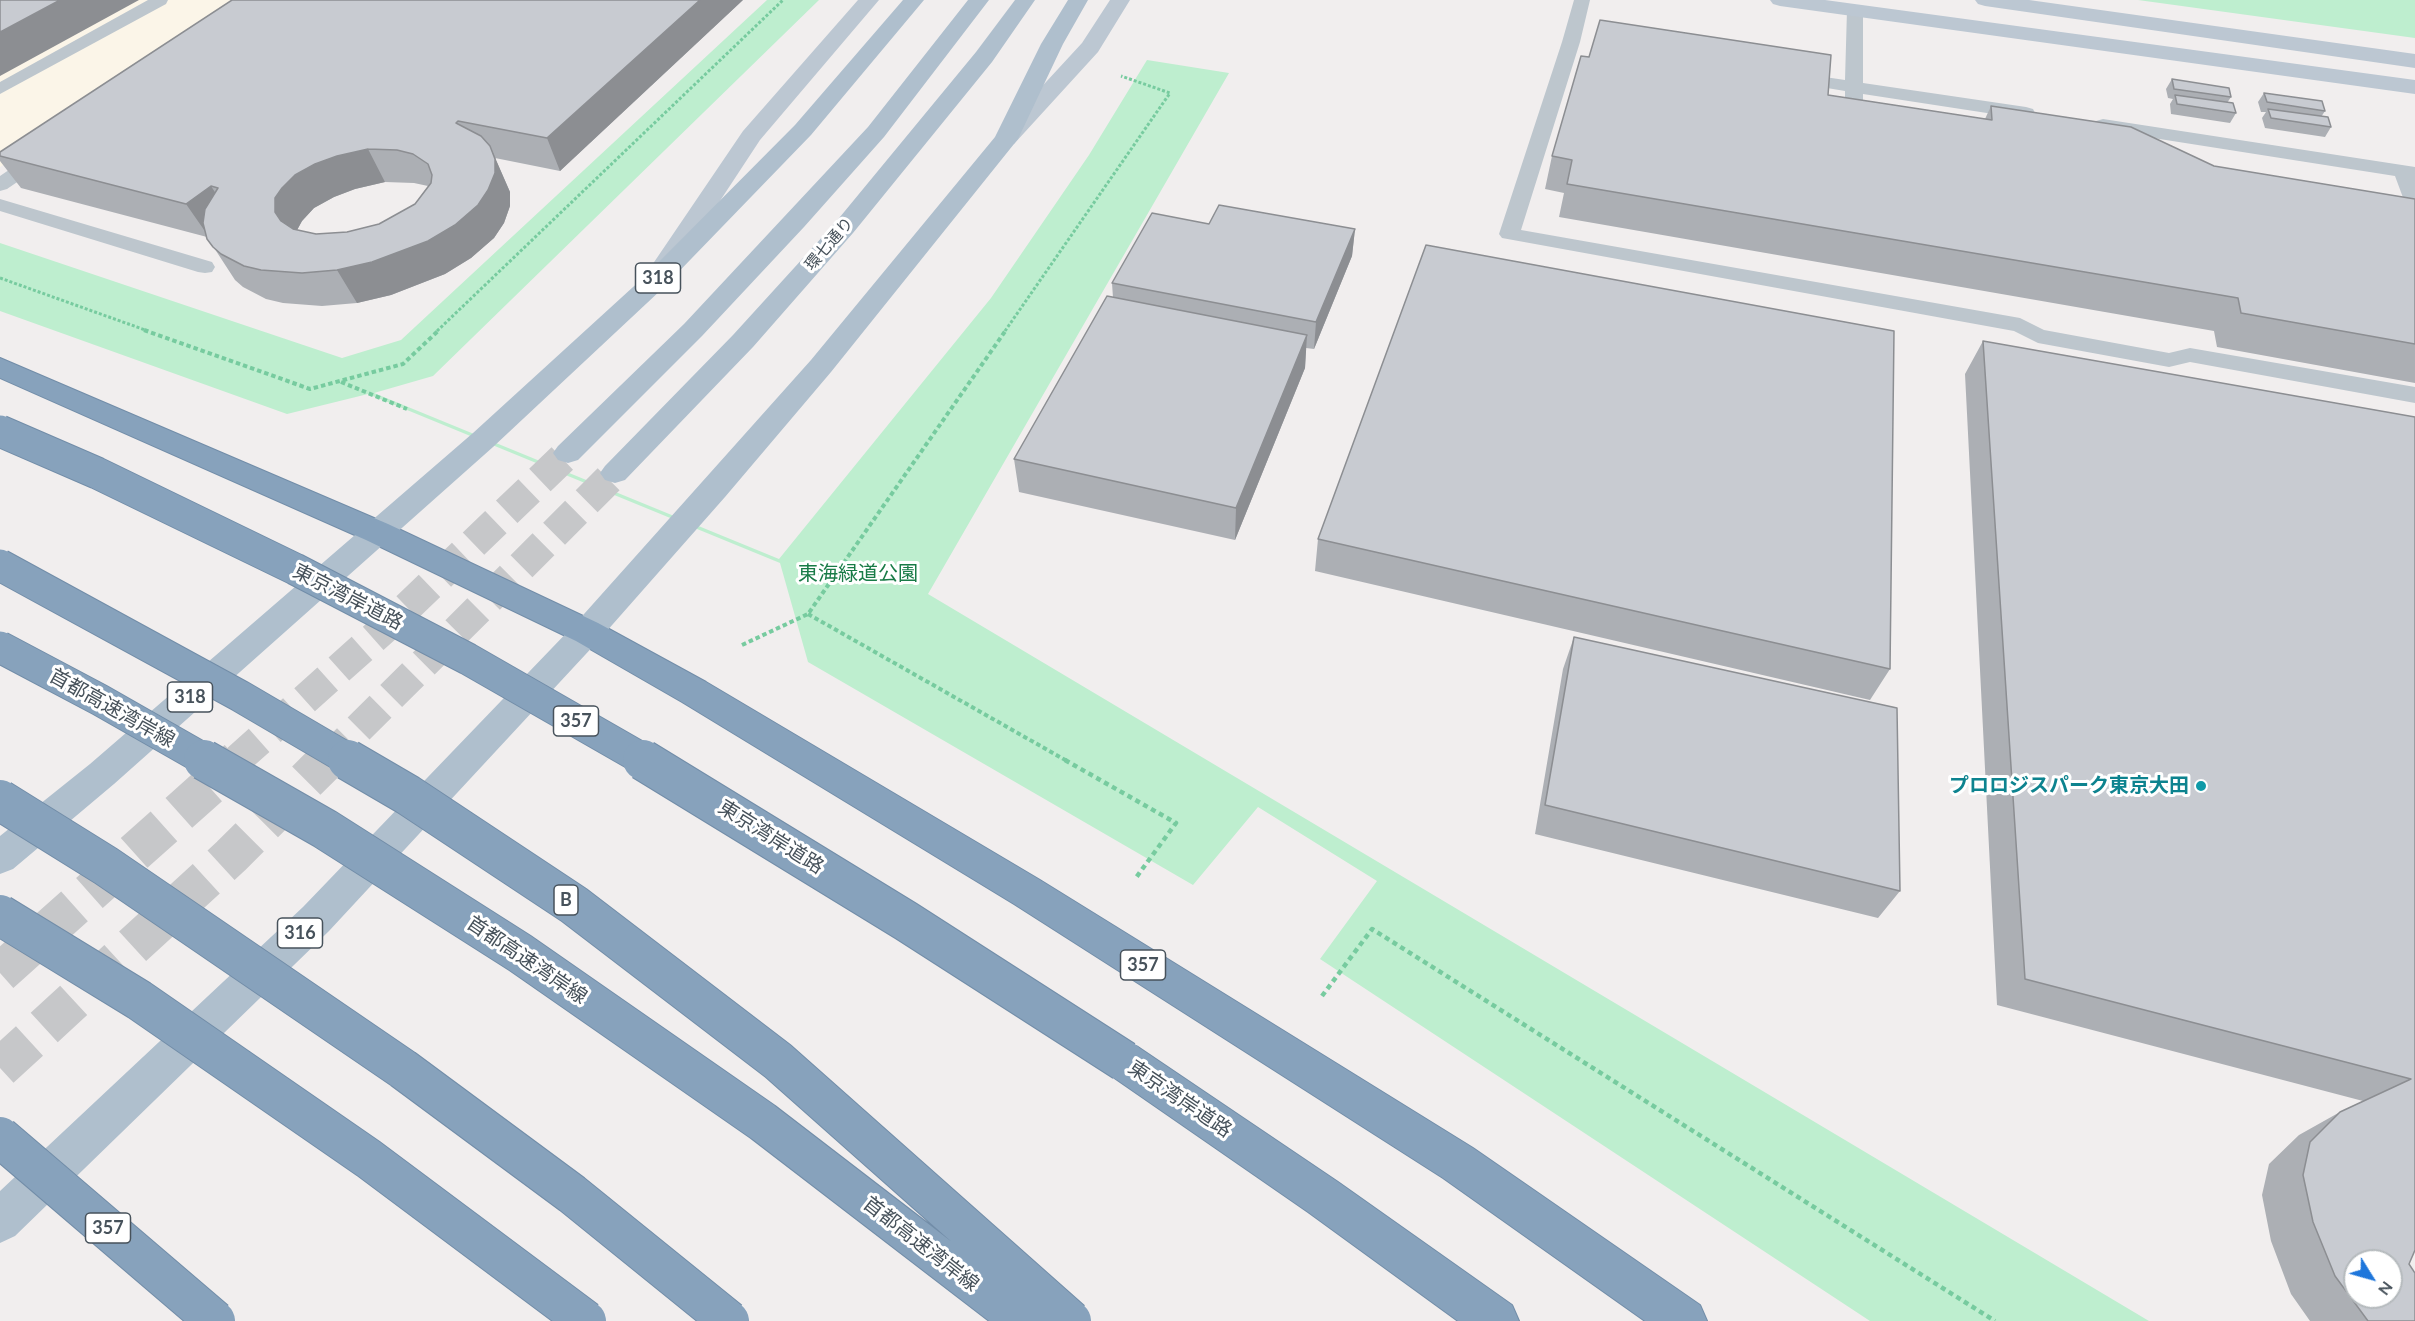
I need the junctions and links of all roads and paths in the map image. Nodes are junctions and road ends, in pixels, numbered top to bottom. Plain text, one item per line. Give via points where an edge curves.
1 (160, 0) edge
2 (783, 0) edge
3 (869, 0) edge
4 (914, 0) edge
5 (978, 0) edge
6 (1025, 0) edge
7 (1078, 0) edge
8 (1120, 0) edge
9 (1582, 0) edge
10 (1780, 0) edge
11 (1985, 0) edge
12 (1855, 10) junction
13 (1571, 42) junction
14 (1595, 46) edge
15 (2415, 61) edge
16 (1772, 74) edge
17 (1120, 76) dead end
18 (1855, 87) junction
19 (2415, 87) edge
20 (0, 89) edge
21 (1946, 101) junction
22 (1850, 116) edge
23 (2049, 117) edge
24 (1947, 121) edge
25 (2083, 122) edge
26 (2186, 138) junction
27 (1006, 140) junction
28 (59, 145) edge
29 (2192, 161) edge
30 (2409, 172) edge
31 (0, 185) edge
32 (2415, 203) edge
33 (0, 205) edge
34 (205, 267) edge
35 (0, 278) edge
36 (653, 283) junction
37 (0, 367) edge
38 (340, 381) junction
39 (2415, 395) edge
40 (407, 409) dead end
41 (0, 431) edge
42 (568, 453) tunnel mouth
43 (615, 473) tunnel mouth
44 (376, 532) junction
45 (0, 565) edge
46 (808, 614) junction
47 (587, 632) junction
48 (742, 645) dead end
49 (0, 647) edge
50 (0, 800) edge
51 (0, 858) edge
52 (1135, 879) dead end
53 (0, 915) edge
54 (1322, 996) dead end
55 (0, 1137) edge
56 (0, 1221) edge
57 (215, 1321) edge
58 (586, 1321) edge
59 (729, 1321) edge
60 (1022, 1321) edge
61 (1071, 1321) edge
62 (1496, 1321) edge
63 (1684, 1321) edge
64 (1995, 1321) edge

1 - 20 lane
2 - 38 path via 403,364
3 - 36 street via 751,136
4 - 36 main road, 318 via 803,130
5 - 42 main road via 876,132 795,222
6 - 43 main road, 環七通り via 984,57 844,228 743,341
7 - 27 main road
8 - 27 street via 1090,47
9 - 13 lane
10 - 12 street
11 - 15 street
12 - 18 lane
12 - 19 street
13 - 14 lane
13 - 39 lane via 1569,72 1509,234 2020,325 2038,336 2169,360 2190,355
16 - 18 lane
17 - 46 path via 1170,93
18 - 21 lane
18 - 22 lane
21 - 23 lane
21 - 24 lane
25 - 26 lane
26 - 29 lane
26 - 30 lane
27 - 47 main road via 821,366
28 - 31 lane
30 - 32 lane
33 - 34 lane
35 - 38 path via 310,389
36 - 44 main road, 318 via 483,440
37 - 44 highway, 357
38 - 40 path
41 - 62 highway, 東京湾岸道路 / 357, bridge via 306,575 468,659 687,785 1124,1061
44 - 47 highway, 357
44 - 51 main road, 318 via 102,774
45 - 61 highway, B, bridge via 260,707 408,795 574,905 778,1061
46 - 48 path
46 - 52 path via 1176,823
47 - 56 main road, 316 via 316,919
47 - 63 highway, 357 via 1047,904 1458,1163
49 - 60 highway, 首都高速湾岸線, bridge via 314,824 520,953 763,1122
50 - 59 highway, bridge via 106,866 403,1069 572,1194
53 - 58 highway, bridge via 139,1000 369,1159
54 - 64 path via 1372,929
55 - 57 highway, 357, bridge

